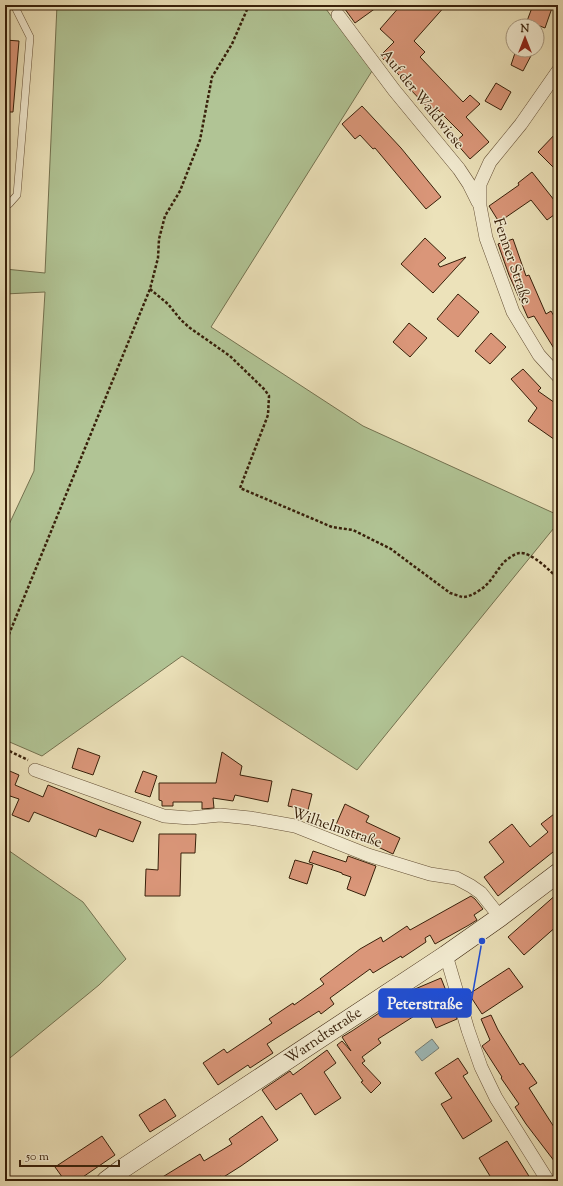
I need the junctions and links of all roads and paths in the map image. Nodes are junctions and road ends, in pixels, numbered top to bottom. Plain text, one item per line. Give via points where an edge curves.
1 (14, 5) edge
2 (249, 5) edge
3 (338, 15) dead end
4 (558, 71) edge
5 (5, 204) edge
6 (480, 206) junction
7 (150, 289) junction
8 (558, 376) edge
9 (558, 579) edge
10 (5, 644) edge
11 (5, 749) edge
12 (36, 770) joint
13 (558, 873) edge
14 (500, 917) junction
15 (446, 954) junction
16 (106, 1181) edge
17 (548, 1181) edge

1 - 5 lane via 30,37 17,195 9,204
2 - 7 path via 232,44 212,77 200,140 180,190 165,216
3 - 6 street, Auf der Waldwiese via 459,169
4 - 6 street, Fenner Straße via 521,124 490,162 480,184
6 - 8 street, Fenner Straße via 486,238 513,312 539,355
7 - 9 path via 190,328 230,356 269,396 268,415 240,488 332,527 353,530 391,549 450,593 462,597 472,595 483,588 504,563 521,552 532,556
7 - 10 path
11 - 12 path via 27,759
12 - 14 street, Wilhelmstraße via 164,816 190,818 220,815 295,826 368,854 430,874 456,878 481,893
13 - 14 main road, Warndtstraße
14 - 15 main road, Warndtstraße
15 - 16 main road, Warndtstraße
15 - 17 street via 481,1067 496,1098

